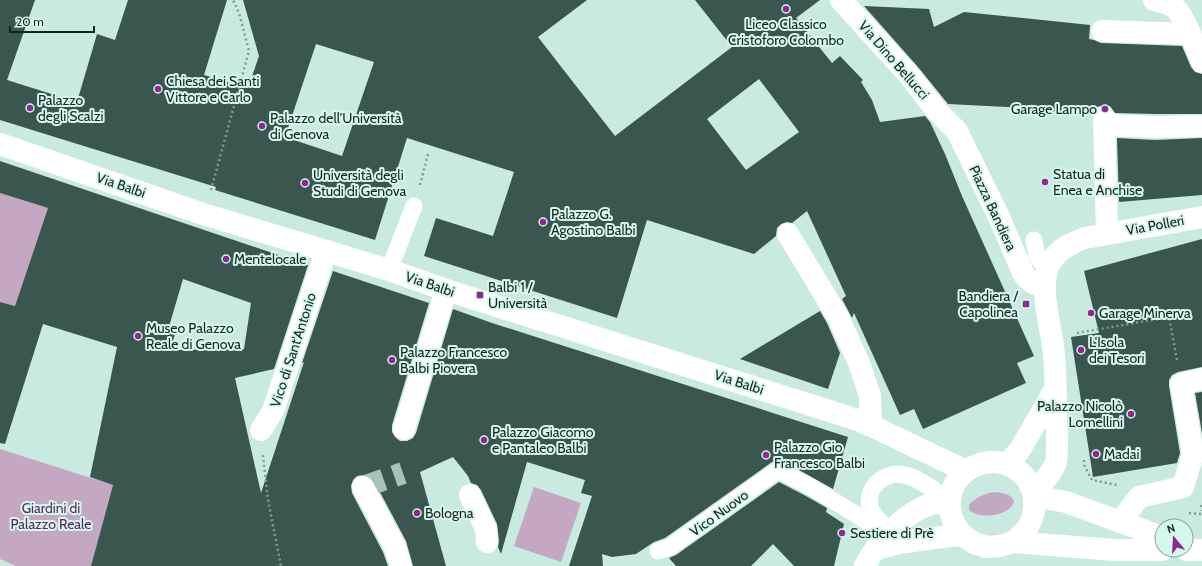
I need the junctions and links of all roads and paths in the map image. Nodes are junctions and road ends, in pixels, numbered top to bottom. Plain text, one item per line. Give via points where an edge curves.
1 (233, 0) edge
2 (842, 0) edge
3 (1154, 0) edge
4 (1102, 31) dead end
5 (1190, 34) junction
6 (1202, 62) edge
7 (948, 120) joint
8 (1202, 126) edge
9 (0, 144) edge
10 (428, 154) dead end
11 (210, 191) dead end
12 (414, 206) joint
13 (1202, 217) edge
14 (788, 234) dead end
15 (1108, 234) junction
16 (1034, 240) dead end
17 (326, 251) junction
18 (1049, 266) junction
19 (389, 270) junction
20 (1045, 288) junction
21 (446, 290) junction
22 (1062, 335) junction
23 (1202, 379) edge
24 (1181, 384) junction
25 (1056, 388) junction
26 (866, 424) junction
27 (404, 429) dead end
28 (261, 430) joint
29 (1083, 458) dead end
30 (1008, 464) junction
31 (966, 471) junction
32 (363, 487) dead end
33 (1158, 493) junction
34 (470, 495) dead end
35 (1034, 496) junction
36 (1200, 499) dead end
37 (950, 501) junction
38 (1202, 513) edge
39 (1195, 514) dead end
40 (1120, 522) junction
41 (890, 532) junction
42 (1154, 534) edge
43 (962, 536) junction
44 (487, 542) dead end
45 (1013, 542) junction
46 (1154, 550) edge
47 (658, 551) dead end
48 (870, 558) edge
49 (281, 566) edge
50 (401, 566) edge

1 - 11 path via 249,51
2 - 7 street, Via Dino Bellucci via 909,74 936,110
3 - 5 street via 1174,7
4 - 5 street
5 - 6 street
7 - 20 street, Piazza Bandiera via 957,131 1023,273 1028,281
8 - 15 street via 1155,128 1105,121
9 - 17 street, Via Balbi via 203,214
10 - 12 path
12 - 19 lane
13 - 15 street, Via Polleri
14 - 26 street via 838,317 859,363 870,396
15 - 18 street via 1084,234 1063,249
16 - 18 lane, Piazza Bandiera via 1040,262 1044,266
17 - 19 street, Via Balbi
17 - 28 street, Vico di Sant'Antonio via 273,411
18 - 20 street
19 - 21 street, Via Balbi
20 - 22 street
21 - 26 street, Via Balbi
21 - 27 street
22 - 24 path via 1169,317
22 - 25 street
23 - 24 street
24 - 33 street via 1193,454 1183,487
25 - 30 street
25 - 35 street via 1055,463
26 - 31 street, Via Balbi
28 - 49 path via 268,500
29 - 33 path via 1092,480
30 - 31 street via 979,464
30 - 35 street via 1030,483
31 - 37 street via 956,481
32 - 50 street
33 - 40 street via 1139,497
34 - 44 street via 486,529
35 - 40 street via 1066,502
35 - 45 street via 1035,509 1031,522 1024,534
36 - 38 path
37 - 41 street via 929,505 913,513
37 - 41 lane via 913,477 897,474 880,479 871,493 870,506
37 - 43 street via 949,510
38 - 39 path
40 - 42 street
41 - 47 lane, Vico Nuovo via 873,526 811,487 778,470 670,548
41 - 48 street
43 - 45 street via 986,547
43 - 48 street via 899,543
45 - 46 street via 1115,550

